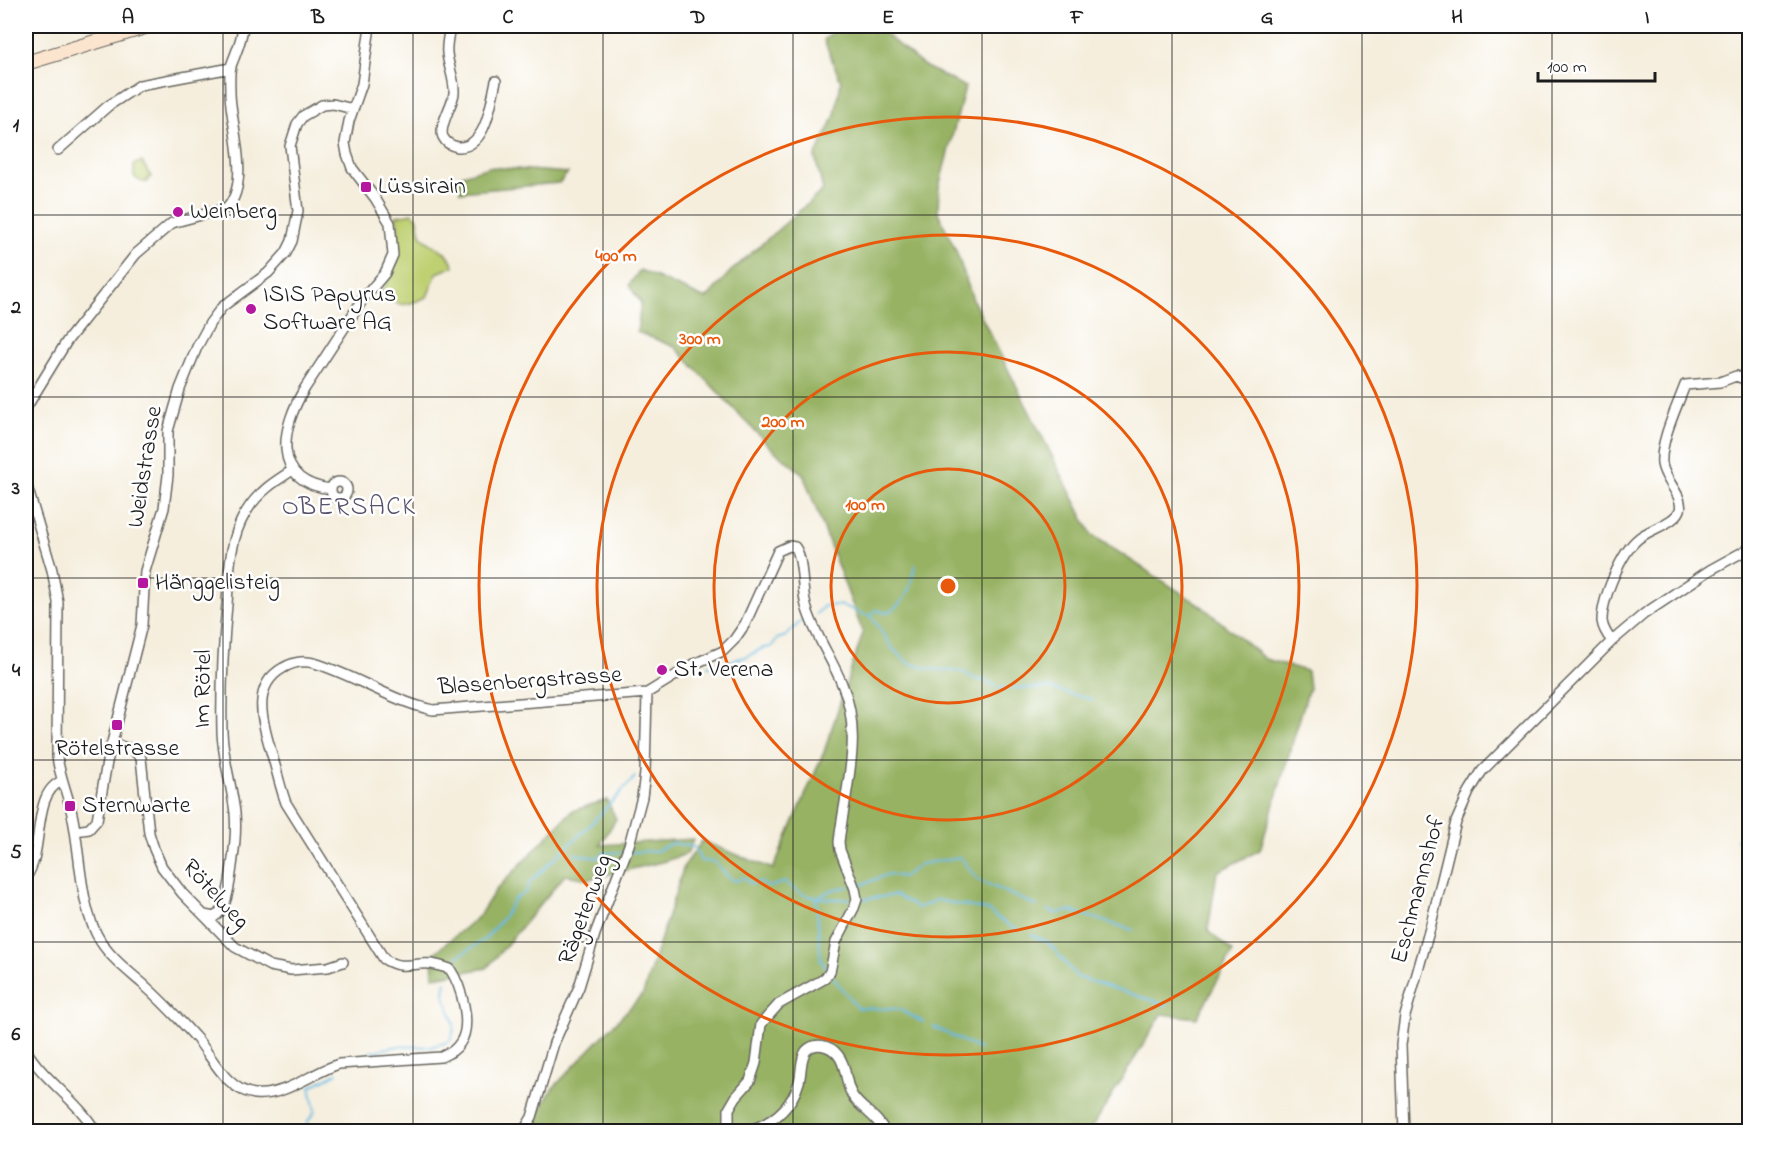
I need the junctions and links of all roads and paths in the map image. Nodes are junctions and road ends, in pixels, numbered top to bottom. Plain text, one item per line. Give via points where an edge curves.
1 (148, 26) edge
2 (243, 26) edge
3 (370, 26) edge
4 (450, 26) edge
5 (26, 63) edge
6 (231, 68) junction
7 (496, 81) dead end
8 (353, 110) junction
9 (58, 150) dead end
10 (1749, 381) edge
11 (26, 408) edge
12 (293, 470) junction
13 (26, 483) edge
14 (331, 489) dead end
15 (1749, 548) edge
16 (1612, 641) junction
17 (647, 693) junction
18 (112, 744) junction
19 (62, 781) junction
20 (75, 831) junction
21 (26, 877) edge
22 (204, 915) junction
23 (343, 962) dead end
24 (26, 1052) edge
25 (96, 1131) edge
26 (522, 1131) edge
27 (738, 1131) edge
28 (743, 1131) edge
29 (885, 1131) edge
30 (1404, 1131) edge

1 - 5 main road
2 - 6 street
3 - 8 street via 362,84
4 - 7 street via 447,53 454,94 442,130 450,144 469,145 479,137
6 - 9 street via 140,85 108,106
6 - 11 street via 232,120 238,146 233,202 227,208 172,223 136,254 67,341
8 - 12 street via 345,133 347,154 352,168 390,223 393,255 385,273 363,299 296,401 285,442
8 - 18 street, Weidstrasse via 322,105 297,124 290,146 298,211 292,241 268,273 222,307 197,347 180,389 168,431 164,508 145,571 142,625
10 - 16 street via 1736,376 1685,385 1662,455 1666,478 1677,494 1680,509 1671,521 1636,539 1625,553 1603,611 1605,633
12 - 14 street via 306,483
12 - 22 street, Im Rötel via 258,495 245,512 234,542 222,735 236,837 224,903 218,915
13 - 19 street via 58,602 57,757
15 - 16 street, Eschmannshof via 1644,614
16 - 30 street, Eschmannshof via 1482,771 1456,822 1405,1016 1401,1045
17 - 20 street, Blasenbergstrasse via 433,710 410,705 311,662 280,669 266,686 261,716 286,803 384,959 406,967 429,964 450,969 462,992 462,1042 441,1057 339,1064 282,1090 253,1094 240,1089 227,1079 198,1040 100,941 89,912
17 - 26 street, Rägetenweg via 645,773 630,845 579,987 554,1043 532,1117
17 - 27 street, Blasenbergstrasse via 723,651 745,624 778,551 795,547 800,556 807,609 843,686 850,711 852,771 839,842 857,899 836,942 830,972 779,1004 761,1024 750,1082 729,1109 729,1123
18 - 20 street, Weidstrasse via 97,820 88,829
18 - 22 street, Rötelweg via 132,749 141,758 154,849 171,880
19 - 20 street
19 - 21 street via 53,786 45,799 34,861
22 - 23 street, Rötelweg via 235,947 270,966 291,970
24 - 25 street
28 - 29 street via 777,1118 796,1090 803,1056 815,1044 838,1054 848,1087

